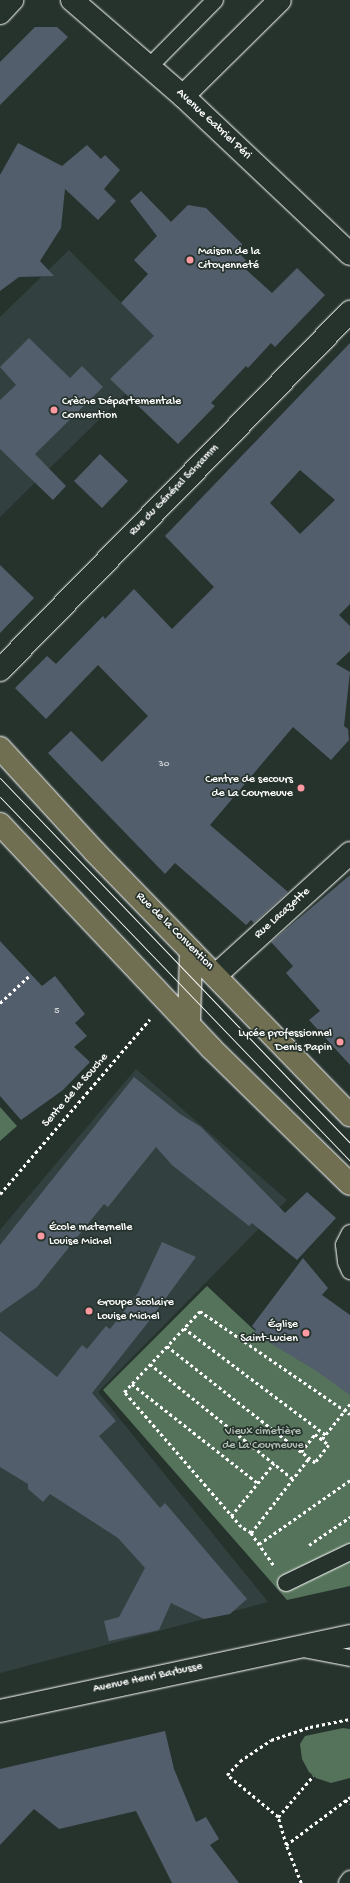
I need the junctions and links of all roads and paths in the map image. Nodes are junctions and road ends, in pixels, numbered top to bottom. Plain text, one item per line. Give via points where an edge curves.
1 (12, 0) edge
2 (72, 0) edge
3 (215, 0) edge
4 (280, 0) edge
5 (0, 13) edge
6 (149, 67) junction
7 (183, 96) junction
8 (350, 254) edge
9 (350, 312) edge
10 (0, 670) edge
11 (0, 748) edge
12 (0, 824) edge
13 (350, 853) edge
14 (191, 950) junction
15 (216, 974) junction
16 (29, 976) dead end
17 (166, 1001) junction
18 (0, 1003) edge
19 (189, 1023) junction
20 (350, 1115) edge
21 (350, 1184) edge
22 (0, 1194) edge
23 (350, 1233) edge
24 (350, 1271) edge
25 (184, 1328) junction
26 (168, 1346) junction
27 (150, 1364) junction
28 (132, 1384) junction
29 (350, 1404) edge
30 (345, 1410) junction
31 (350, 1414) edge
32 (326, 1435) junction
33 (322, 1439) junction
34 (301, 1452) junction
35 (309, 1458) junction
36 (274, 1463) junction
37 (293, 1479) junction
38 (350, 1480) edge
39 (258, 1483) junction
40 (232, 1516) junction
41 (350, 1516) edge
42 (252, 1533) junction
43 (259, 1544) junction
44 (307, 1547) dead end
45 (350, 1552) edge
46 (286, 1583) joint
47 (350, 1636) edge
48 (296, 1648) junction
49 (350, 1658) edge
50 (0, 1711) edge
51 (350, 1719) edge
52 (314, 1776) dead end
53 (350, 1797) edge
54 (345, 1800) junction
55 (350, 1803) edge
56 (278, 1817) junction
57 (286, 1845) junction
58 (350, 1878) edge
59 (301, 1883) edge
60 (347, 1883) edge

1 - 5 street
2 - 6 street, Avenue Gabriel Péri
3 - 6 lane
4 - 7 street
6 - 7 street, Avenue Gabriel Péri
7 - 8 street, Avenue Gabriel Péri
9 - 10 street, Rue du Général Schramm
11 - 14 main road, Rue de la Convention via 40,794
12 - 17 main road
13 - 15 street, Rue Lacazette
14 - 15 main road, Rue de la Convention
14 - 19 main road
15 - 20 main road, Rue de la Convention
16 - 18 path
17 - 19 main road
17 - 22 path, Sente de la Souche
19 - 21 main road
23 - 24 lane via 344,1245
25 - 26 path
25 - 30 path via 200,1311
25 - 32 path
26 - 27 path
26 - 34 path
27 - 28 path
27 - 36 path
28 - 39 path
28 - 40 path via 124,1392
29 - 30 path
30 - 31 path
30 - 32 path
32 - 33 path
33 - 34 path via 315,1434
33 - 35 path via 329,1445 315,1463
34 - 35 path
35 - 37 path
36 - 37 path
36 - 39 path
37 - 42 path
38 - 43 path
39 - 40 path
40 - 42 path via 241,1527
41 - 44 path
42 - 43 path
43 - 46 path
45 - 46 lane
47 - 48 street, Avenue Henri Barbusse
48 - 49 lane, Avenue Henri Barbusse
48 - 50 street, Avenue Henri Barbusse
51 - 56 path via 310,1727 271,1740 240,1761 227,1775
52 - 56 path
53 - 54 path
54 - 55 path
54 - 57 path
56 - 57 path
57 - 59 path
58 - 60 lane

